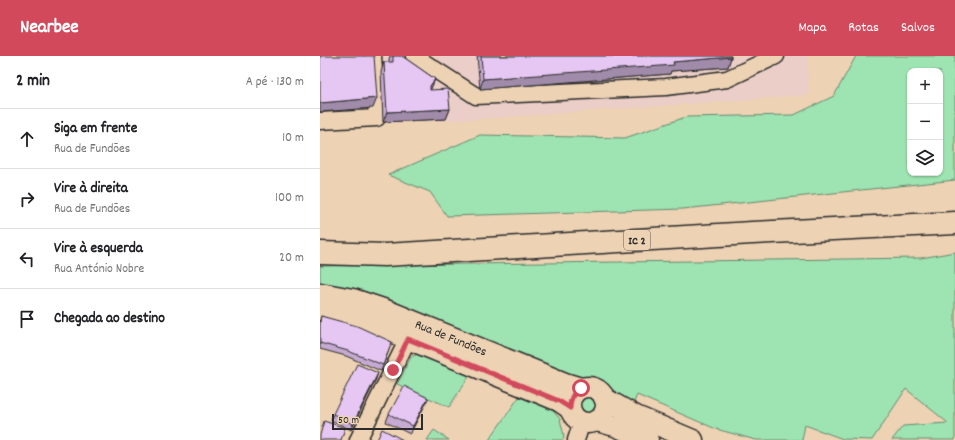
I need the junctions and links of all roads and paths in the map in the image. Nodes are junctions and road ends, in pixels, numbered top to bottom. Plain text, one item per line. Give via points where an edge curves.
1 (373, 56) edge
2 (414, 56) edge
3 (776, 56) edge
4 (320, 121) edge
5 (955, 214) edge
6 (955, 223) edge
7 (320, 241) edge
8 (320, 253) edge
9 (320, 293) edge
10 (320, 310) edge
11 (408, 339) junction
12 (581, 388) junction
13 (604, 398) junction
14 (581, 423) edge
15 (358, 440) edge
16 (648, 440) edge
17 (693, 440) edge

1 - 4 street via 377,118
2 - 3 street via 476,96 666,87 727,79
5 - 7 highway, IC 2 via 394,242
6 - 8 highway, IC 2 via 385,255
9 - 12 main road, Rua de Fundões via 353,299 386,310
10 - 11 main road, Rua de Fundões via 364,321
11 - 14 main road, Rua de Fundões via 559,401
11 - 15 street
12 - 13 main road, Rua de Fundões via 587,386 597,389
12 - 14 main road via 576,390 570,401
13 - 14 main road via 606,408 601,417
13 - 17 main road, Rua de Fundões via 636,416
14 - 16 main road, Rua de Fundões via 615,426

